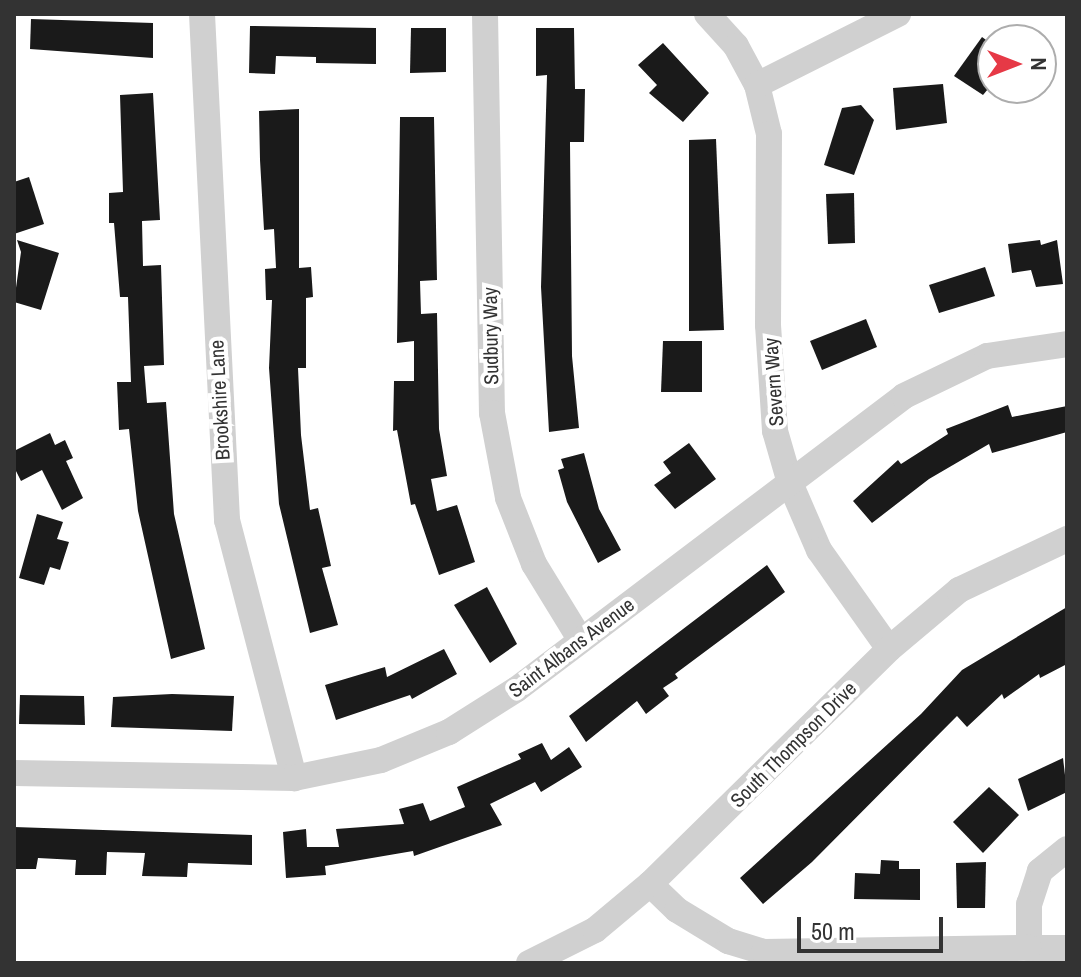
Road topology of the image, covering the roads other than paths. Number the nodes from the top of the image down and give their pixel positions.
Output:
1 (202, 14) edge
2 (485, 14) edge
3 (707, 14) edge
4 (898, 14) edge
5 (757, 85) junction
6 (1067, 344) edge
7 (790, 483) junction
8 (1067, 539) edge
9 (580, 639) junction
10 (889, 649) junction
11 (14, 773) edge
12 (294, 778) junction
13 (1067, 849) edge
14 (650, 884) junction
15 (1029, 948) junction
16 (1067, 948) edge
17 (529, 963) edge

1 - 12 street, Brookshire Lane
2 - 9 street, Sudbury Way
3 - 5 street, Severn Way
4 - 5 street
5 - 7 street, Severn Way
6 - 7 street, Saint Albans Avenue
7 - 9 street, Saint Albans Avenue
7 - 10 street, Severn Way
8 - 10 street, South Thompson Drive
9 - 12 street, Saint Albans Avenue
10 - 14 street, South Thompson Drive
11 - 12 street, Saint Albans Avenue
13 - 15 street
14 - 15 street
14 - 17 street, South Thompson Drive
15 - 16 street

